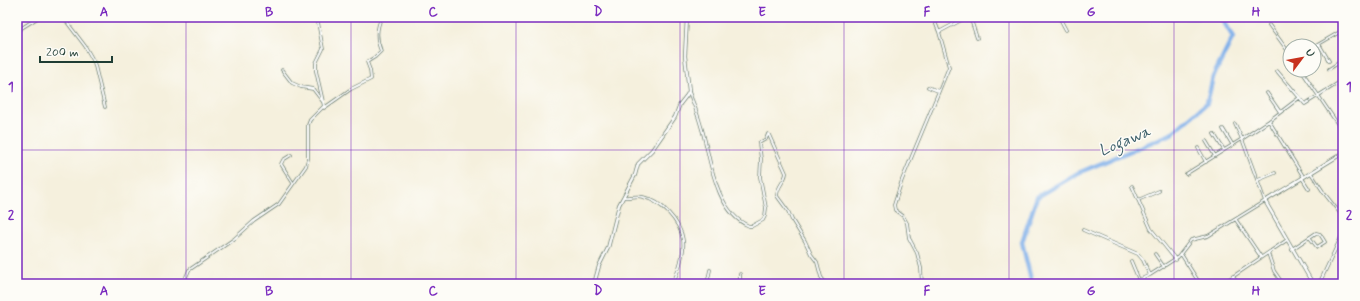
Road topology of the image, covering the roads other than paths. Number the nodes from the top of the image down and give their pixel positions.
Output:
1 (39, 17) edge
2 (63, 17) edge
3 (317, 17) edge
4 (382, 17) edge
5 (687, 17) edge
6 (933, 17) edge
7 (968, 17) edge
8 (1059, 17) edge
9 (1269, 25) dead end
10 (1066, 30) dead end
11 (17, 31) edge
12 (1342, 31) edge
13 (939, 32) junction
14 (977, 38) dead end
15 (1322, 42) edge
16 (1282, 43) edge
17 (1322, 49) edge
18 (1343, 60) edge
19 (1329, 61) dead end
20 (1329, 68) dead end
21 (282, 70) dead end
22 (1277, 71) dead end
23 (1306, 78) edge
24 (1343, 80) edge
25 (928, 87) dead end
26 (689, 91) junction
27 (939, 91) junction
28 (1268, 93) dead end
29 (1318, 96) junction
30 (1299, 98) junction
31 (324, 103) junction
32 (105, 107) dead end
33 (324, 108) junction
34 (1280, 112) junction
35 (1269, 121) junction
36 (1235, 124) dead end
37 (1223, 129) dead end
38 (1343, 132) edge
39 (1214, 134) dead end
40 (1242, 139) junction
41 (1206, 141) dead end
42 (1232, 144) junction
43 (1198, 148) dead end
44 (1224, 150) junction
45 (1343, 153) edge
46 (291, 155) dead end
47 (1215, 156) junction
48 (1206, 162) junction
49 (1311, 172) junction
50 (1275, 173) dead end
51 (1186, 174) dead end
52 (1303, 177) junction
53 (1258, 180) junction
54 (293, 183) junction
55 (1132, 186) dead end
56 (1309, 189) dead end
57 (1159, 191) dead end
58 (624, 197) junction
59 (1138, 200) junction
60 (1265, 201) junction
61 (1343, 217) edge
62 (1236, 220) junction
63 (1083, 230) dead end
64 (1343, 233) edge
65 (1310, 238) junction
66 (1342, 238) edge
67 (1287, 240) junction
68 (1292, 249) junction
69 (1268, 253) junction
70 (1155, 254) dead end
71 (1181, 254) junction
72 (1261, 257) junction
73 (1176, 260) junction
74 (1131, 261) dead end
75 (1164, 267) junction
76 (710, 270) dead end
77 (740, 274) dead end
78 (1150, 275) junction
79 (1233, 276) junction
80 (1139, 280) junction
81 (187, 284) edge
82 (594, 284) edge
83 (672, 284) edge
84 (707, 284) edge
85 (740, 284) edge
86 (826, 284) edge
87 (922, 284) edge
88 (1130, 284) edge
89 (1200, 284) edge
90 (1222, 284) edge
91 (1237, 284) edge
92 (1283, 284) edge
93 (1313, 284) edge
94 (1319, 284) edge

1 - 11 street
2 - 32 street
3 - 31 street
4 - 33 street
5 - 26 street
6 - 13 street
7 - 13 street
7 - 14 street
8 - 10 street
9 - 16 street
12 - 15 street
13 - 27 street
17 - 19 street
18 - 20 street
21 - 31 street
22 - 30 street
23 - 29 street
24 - 29 street
25 - 27 street
26 - 58 street
26 - 86 street
27 - 87 street
28 - 34 street
29 - 30 street
29 - 38 street
30 - 34 street
31 - 33 street
33 - 54 street
34 - 35 street
35 - 40 street
35 - 52 street
36 - 40 street
37 - 42 street
39 - 44 street
40 - 42 street
40 - 53 street
41 - 47 street
42 - 44 street
43 - 48 street
44 - 47 street
45 - 49 street
46 - 54 street
47 - 48 street
48 - 51 street
49 - 52 street
49 - 61 street
50 - 53 street
52 - 56 street
52 - 60 street
53 - 60 street
54 - 81 street
55 - 59 street
57 - 59 street
58 - 82 street
58 - 83 street
59 - 73 street
60 - 62 street
60 - 67 street
62 - 71 street
62 - 72 street
63 - 78 street
64 - 66 street
65 - 65 street
65 - 68 street
66 - 94 street
67 - 68 street
67 - 69 street
68 - 93 street
69 - 72 street
69 - 92 street
70 - 75 street
71 - 73 street
71 - 89 street
72 - 79 street
73 - 75 street
74 - 80 street
75 - 78 street
76 - 84 street
77 - 85 street
78 - 80 street
79 - 90 street
79 - 91 street
80 - 88 street

